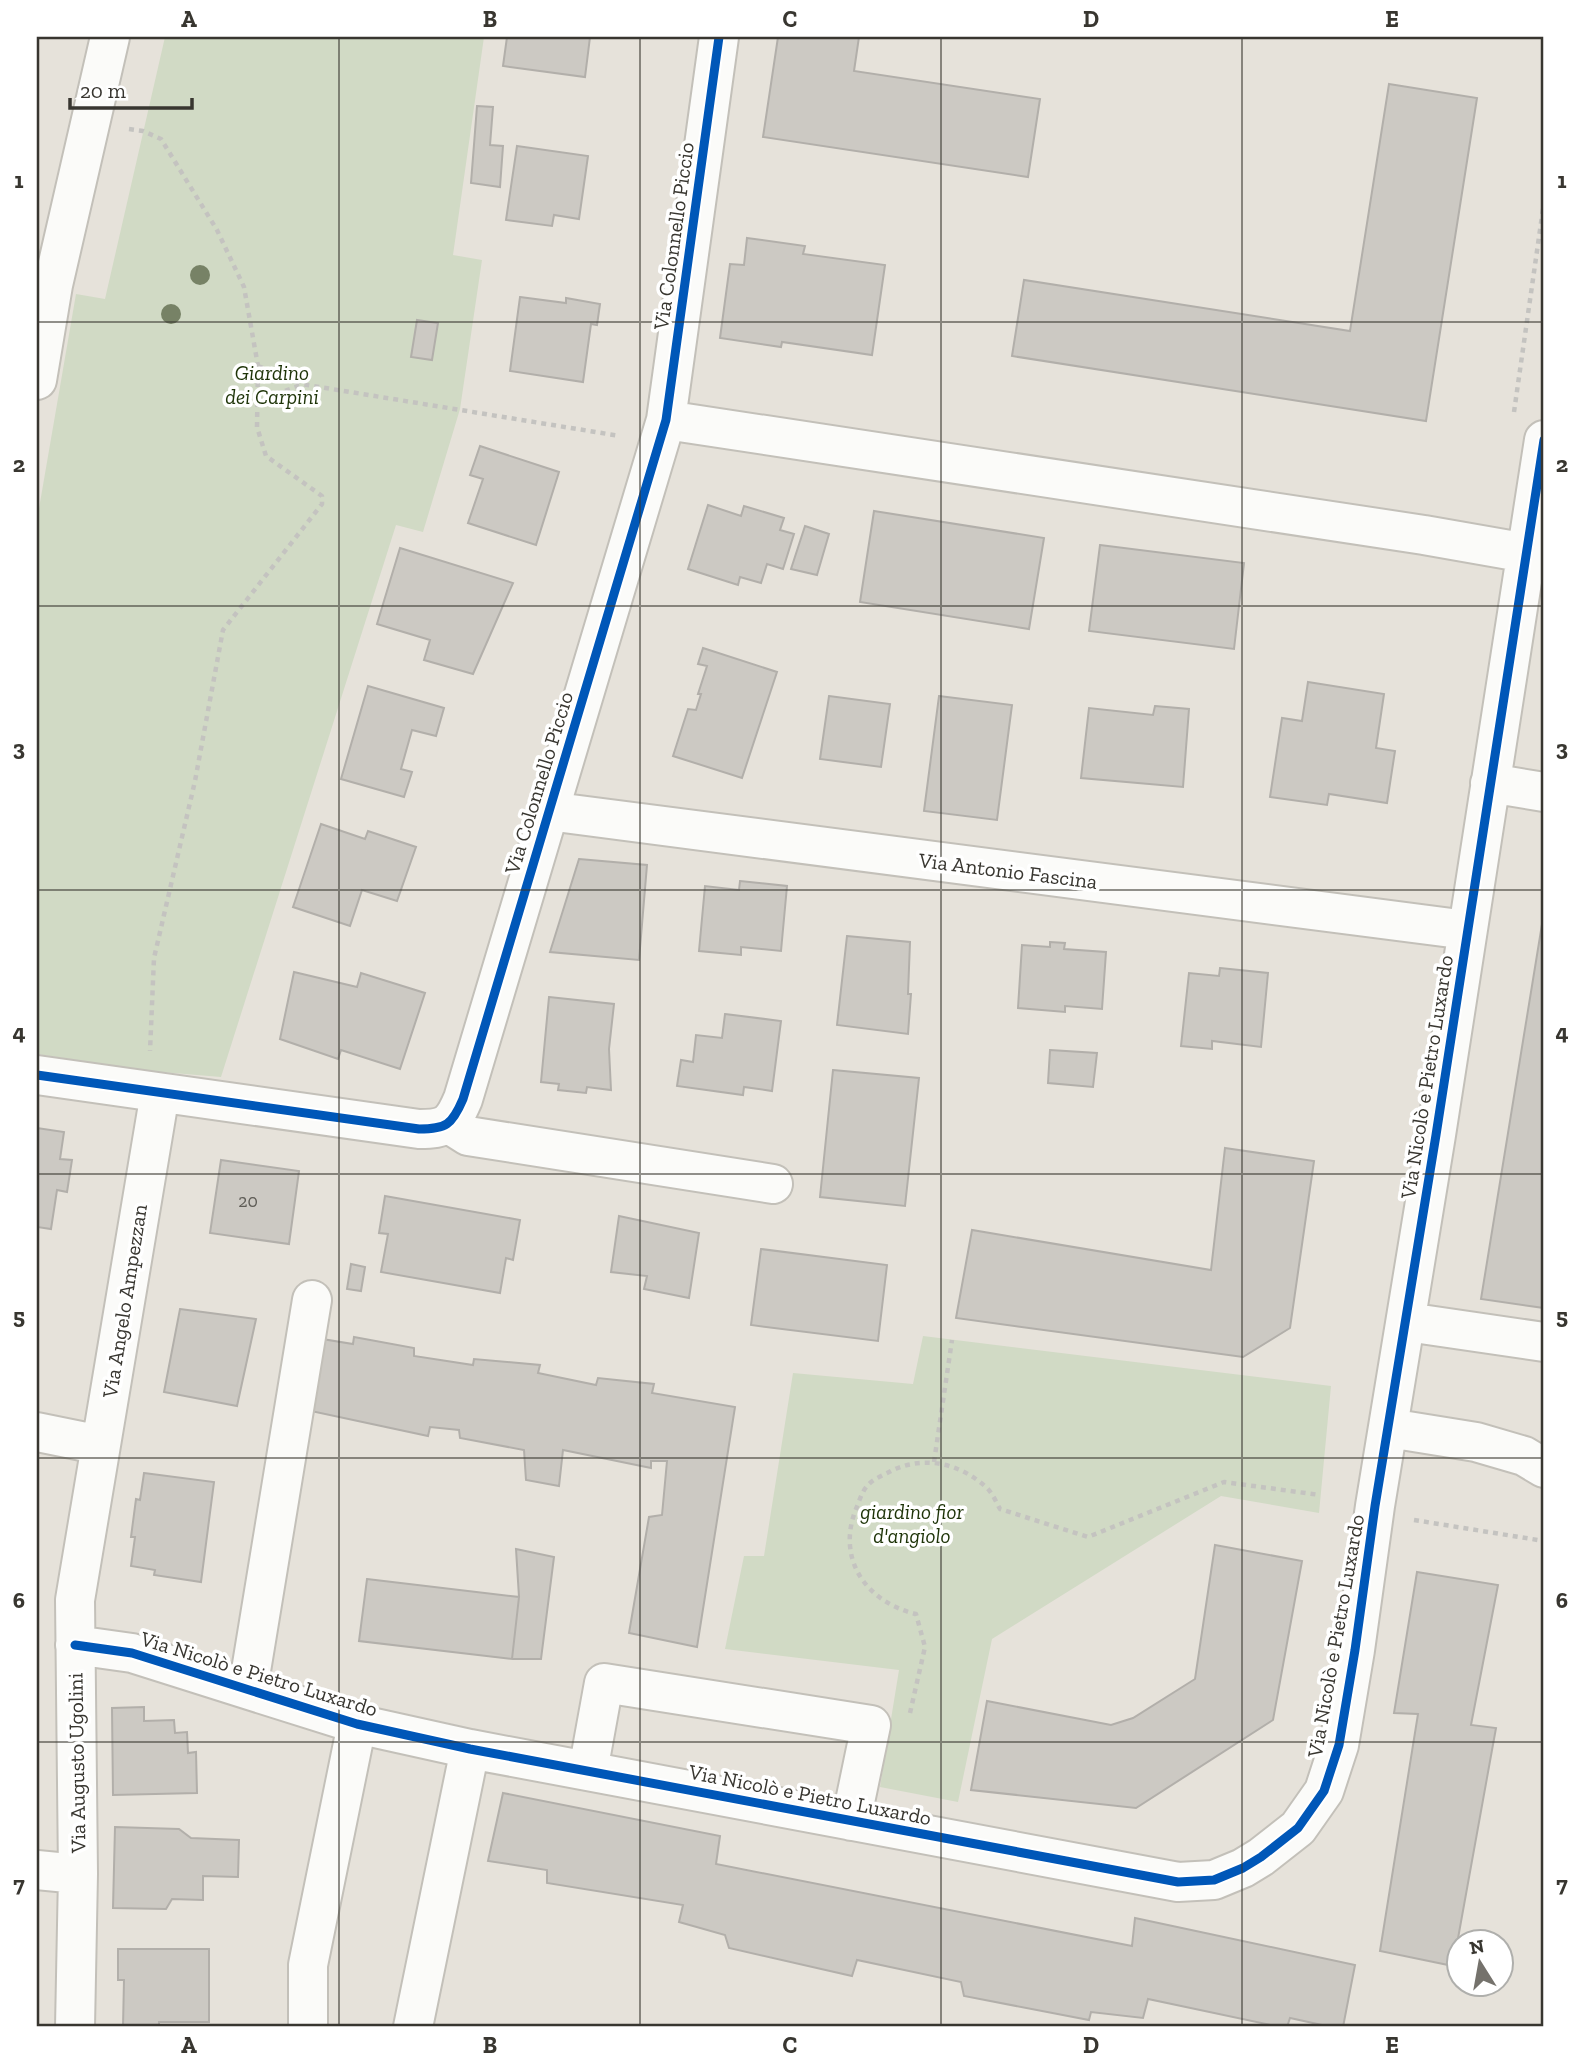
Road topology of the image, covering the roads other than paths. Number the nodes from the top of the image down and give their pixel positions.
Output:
1 (110, 37) edge
2 (719, 37) edge
3 (37, 380) edge
4 (662, 431) junction
5 (1544, 440) edge
6 (1535, 554) edge
7 (1490, 783) junction
8 (1544, 792) edge
9 (548, 811) junction
10 (1467, 930) junction
11 (37, 1075) edge
12 (154, 1092) junction
13 (449, 1124) junction
14 (774, 1184) dead end
15 (312, 1300) dead end
16 (1407, 1322) junction
17 (1544, 1342) edge
18 (1389, 1428) junction
19 (37, 1433) edge
20 (101, 1445) junction
21 (1544, 1468) edge
22 (75, 1644) junction
23 (248, 1689) junction
24 (357, 1724) junction
25 (470, 1749) junction
26 (588, 1771) junction
27 (851, 1821) junction
28 (37, 1870) edge
29 (78, 1874) junction
30 (75, 2027) edge
31 (308, 2027) edge
32 (413, 2027) edge

1 - 3 street
2 - 4 street, Via Colonnello Piccio
4 - 6 street
4 - 9 street, Via Colonnello Piccio
5 - 6 street, Via Nicolò e Pietro Luxardo
6 - 7 street, Via Nicolò e Pietro Luxardo
7 - 8 street
7 - 10 street, Via Nicolò e Pietro Luxardo
9 - 10 street, Via Antonio Fascina
9 - 13 street, Via Colonnello Piccio
10 - 16 street, Via Nicolò e Pietro Luxardo
11 - 12 street
12 - 13 street
12 - 20 street, Via Angelo Ampezzan
13 - 14 street
15 - 23 street
16 - 17 street
16 - 18 street, Via Nicolò e Pietro Luxardo
18 - 21 street
18 - 27 street, Via Nicolò e Pietro Luxardo
19 - 20 street
20 - 22 street, Via Augusto Ugolini
22 - 23 street, Via Nicolò e Pietro Luxardo
22 - 29 street, Via Augusto Ugolini
23 - 24 street, Via Nicolò e Pietro Luxardo
24 - 25 street, Via Nicolò e Pietro Luxardo
24 - 31 street
25 - 26 street, Via Nicolò e Pietro Luxardo
25 - 32 street
26 - 27 street, Via Nicolò e Pietro Luxardo
26 - 27 street
28 - 29 street, Via Augusto Ugolini
29 - 30 street, Via Augusto Ugolini

